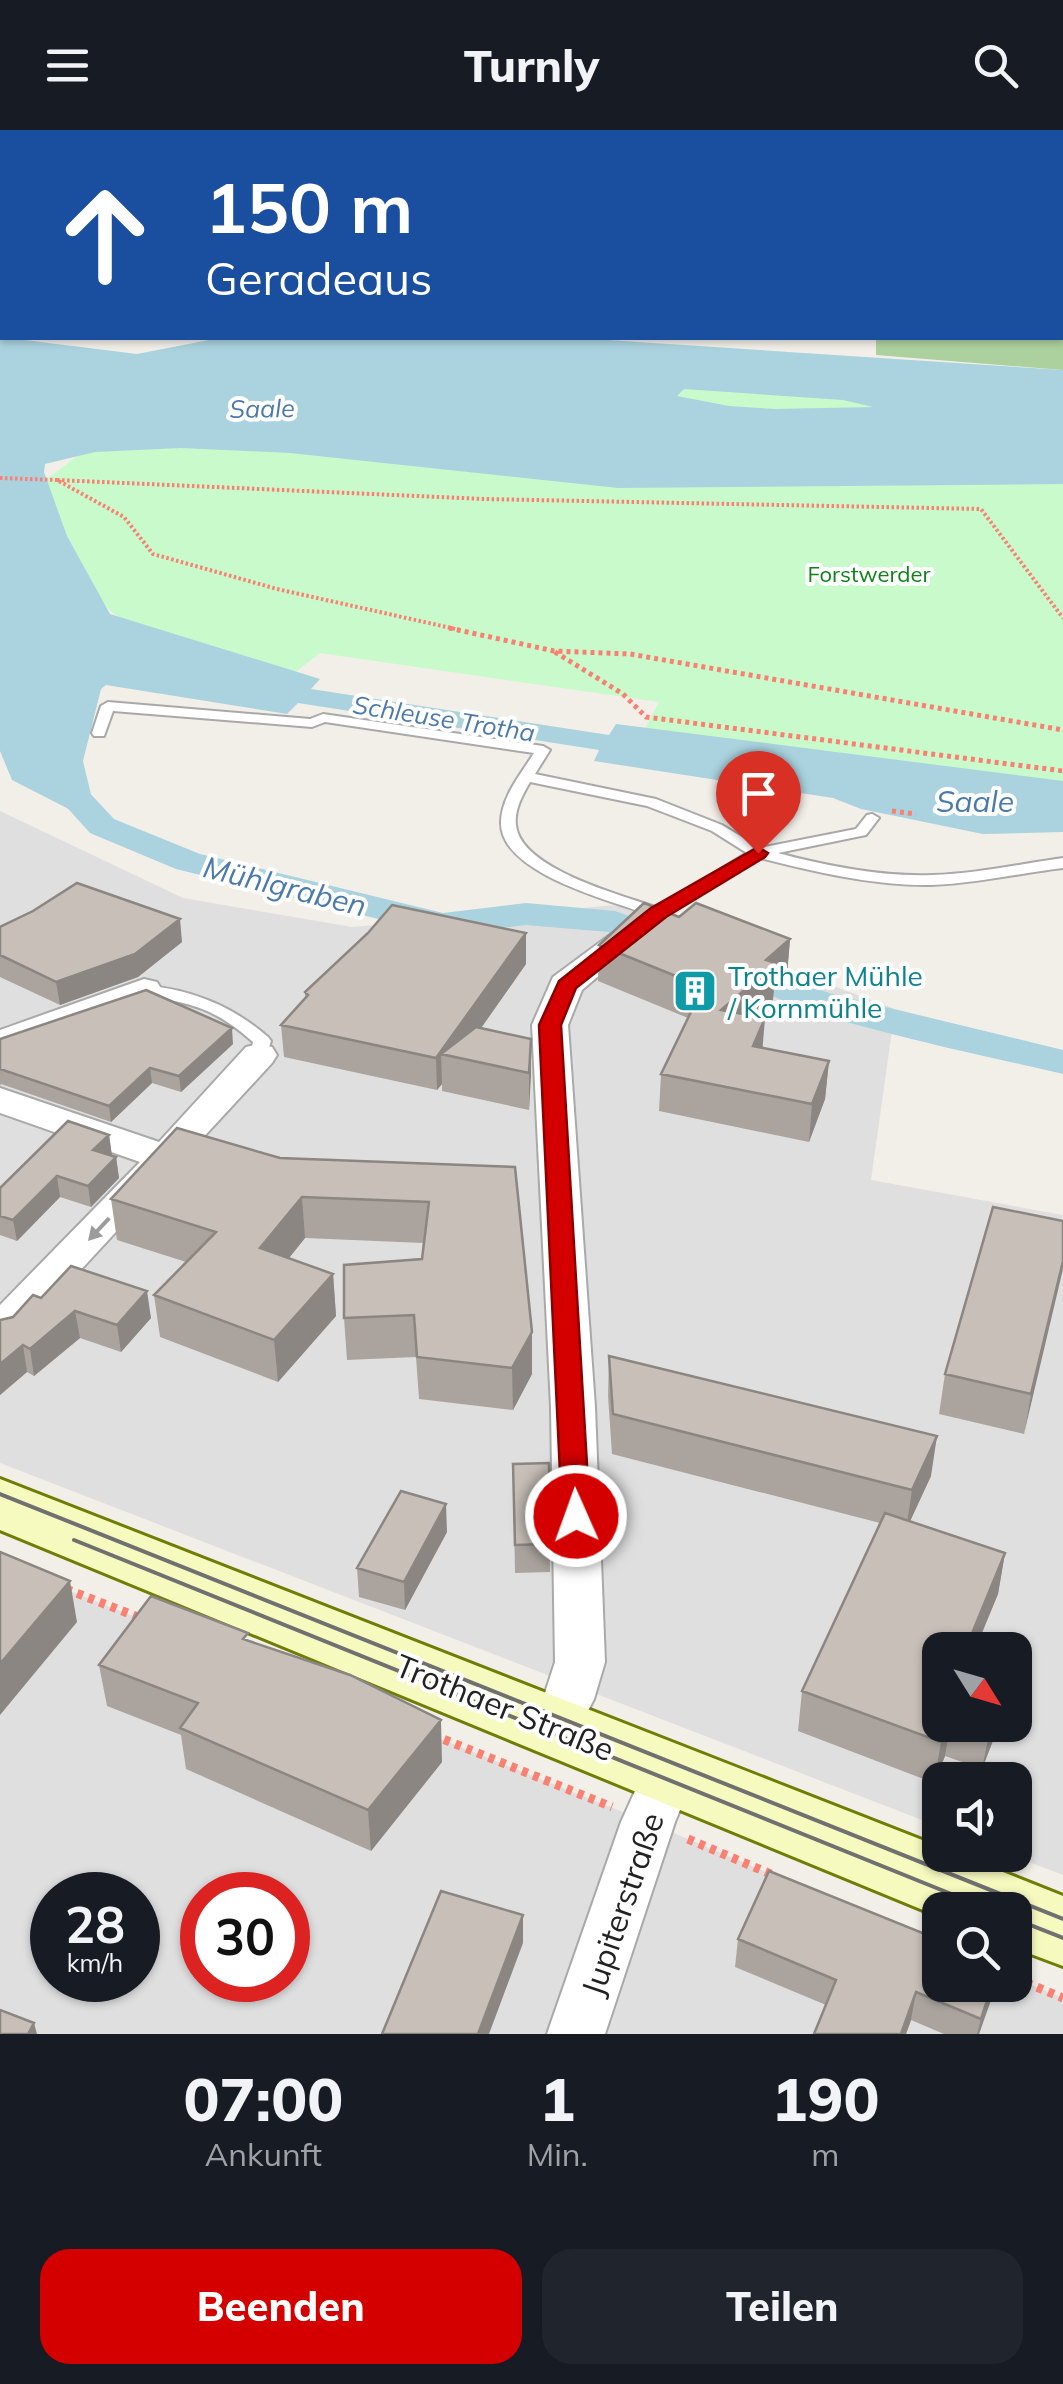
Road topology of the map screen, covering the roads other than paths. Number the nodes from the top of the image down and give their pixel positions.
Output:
1 (100, 733) dead end
2 (528, 776) junction
3 (872, 818) dead end
4 (758, 853) junction
5 (1063, 862) edge
6 (658, 912) junction
7 (624, 941) joint
8 (144, 990) joint
9 (0, 1042) edge
10 (259, 1055) joint
11 (0, 1100) edge
12 (166, 1158) junction
13 (0, 1331) edge
14 (0, 1504) edge
15 (554, 1727) junction
16 (659, 1798) junction
17 (953, 1892) edge
18 (1032, 1918) edge
19 (1063, 1930) edge
20 (576, 2034) edge

1 - 2 lane
2 - 4 lane
2 - 6 lane
3 - 4 lane
4 - 5 lane
4 - 6 lane
6 - 7 lane
7 - 15 street
8 - 9 street
8 - 10 lane
10 - 12 street
11 - 12 street
12 -> 13 street
14 - 15 main road, Trothaer Straße
15 - 16 main road, Trothaer Straße
16 - 17 main road, Trothaer Straße
16 - 20 street, Jupiterstraße
18 - 19 main road, Trothaer Straße

